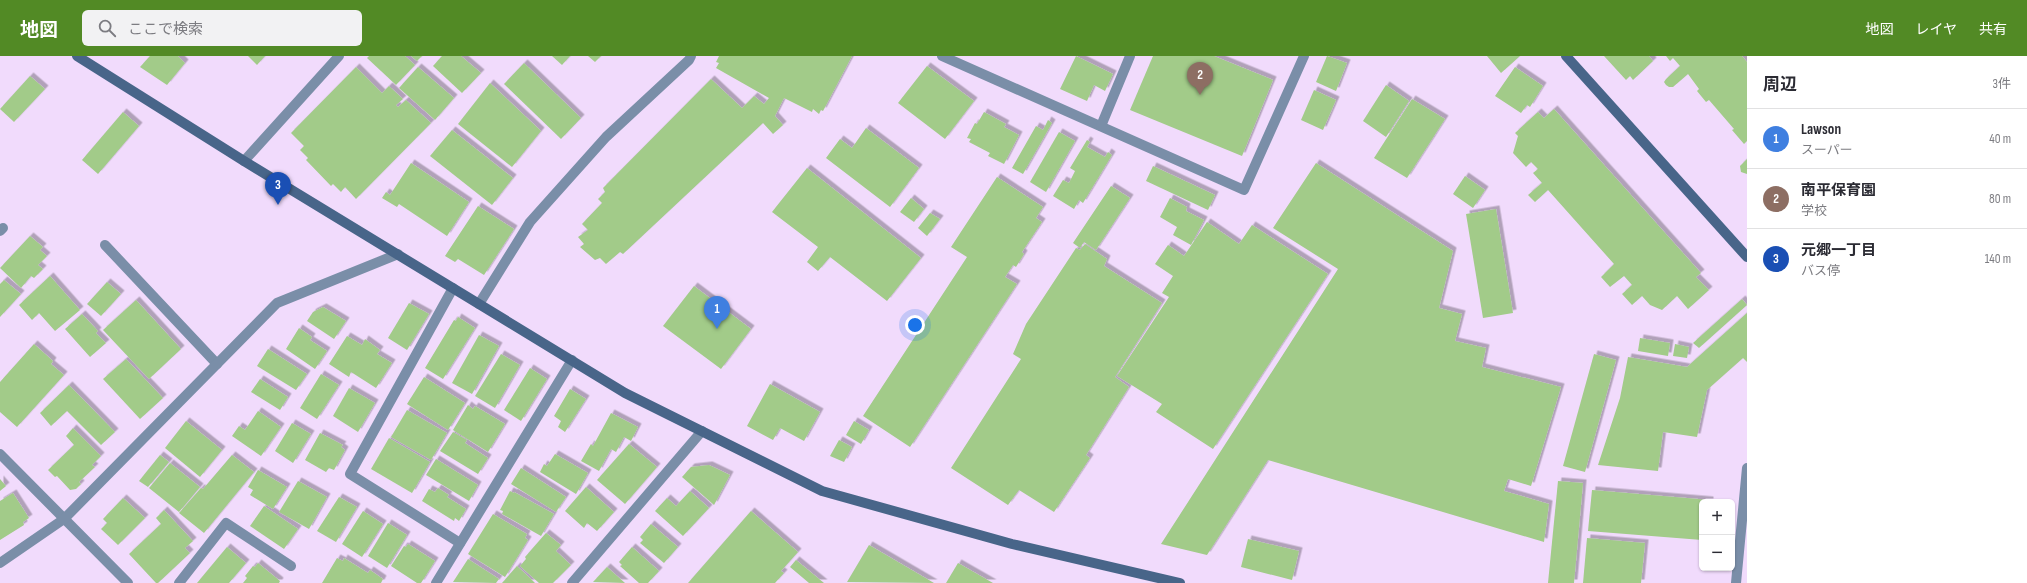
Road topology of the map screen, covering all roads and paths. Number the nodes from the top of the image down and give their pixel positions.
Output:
1 (77, 56) edge
2 (339, 56) edge
3 (691, 56) edge
4 (942, 56) edge
5 (1130, 56) edge
6 (1304, 56) edge
7 (1566, 56) edge
8 (1101, 126) junction
9 (244, 161) junction
10 (105, 245) dead end
11 (398, 254) junction
12 (1747, 257) edge
13 (453, 288) junction
14 (479, 304) junction
15 (572, 360) junction
16 (217, 364) junction
17 (702, 431) junction
18 (0, 454) edge
19 (1747, 468) edge
20 (64, 519) junction
21 (460, 543) junction
22 (0, 563) edge
23 (291, 566) dead end
24 (128, 583) edge
25 (179, 583) edge
26 (436, 583) edge
27 (572, 583) edge
28 (1180, 583) edge
29 (1736, 583) edge

1 - 9 street
2 - 9 street
3 - 14 street
4 - 8 street
5 - 8 street
6 - 8 street
7 - 12 street
9 - 11 street
10 - 16 street
11 - 13 street
11 - 16 street
13 - 14 street
13 - 21 street
14 - 15 street
15 - 17 street
15 - 21 street
16 - 20 street
17 - 27 street
17 - 28 street
18 - 20 street
19 - 29 street
20 - 22 street
20 - 24 street
21 - 26 street
23 - 25 street

